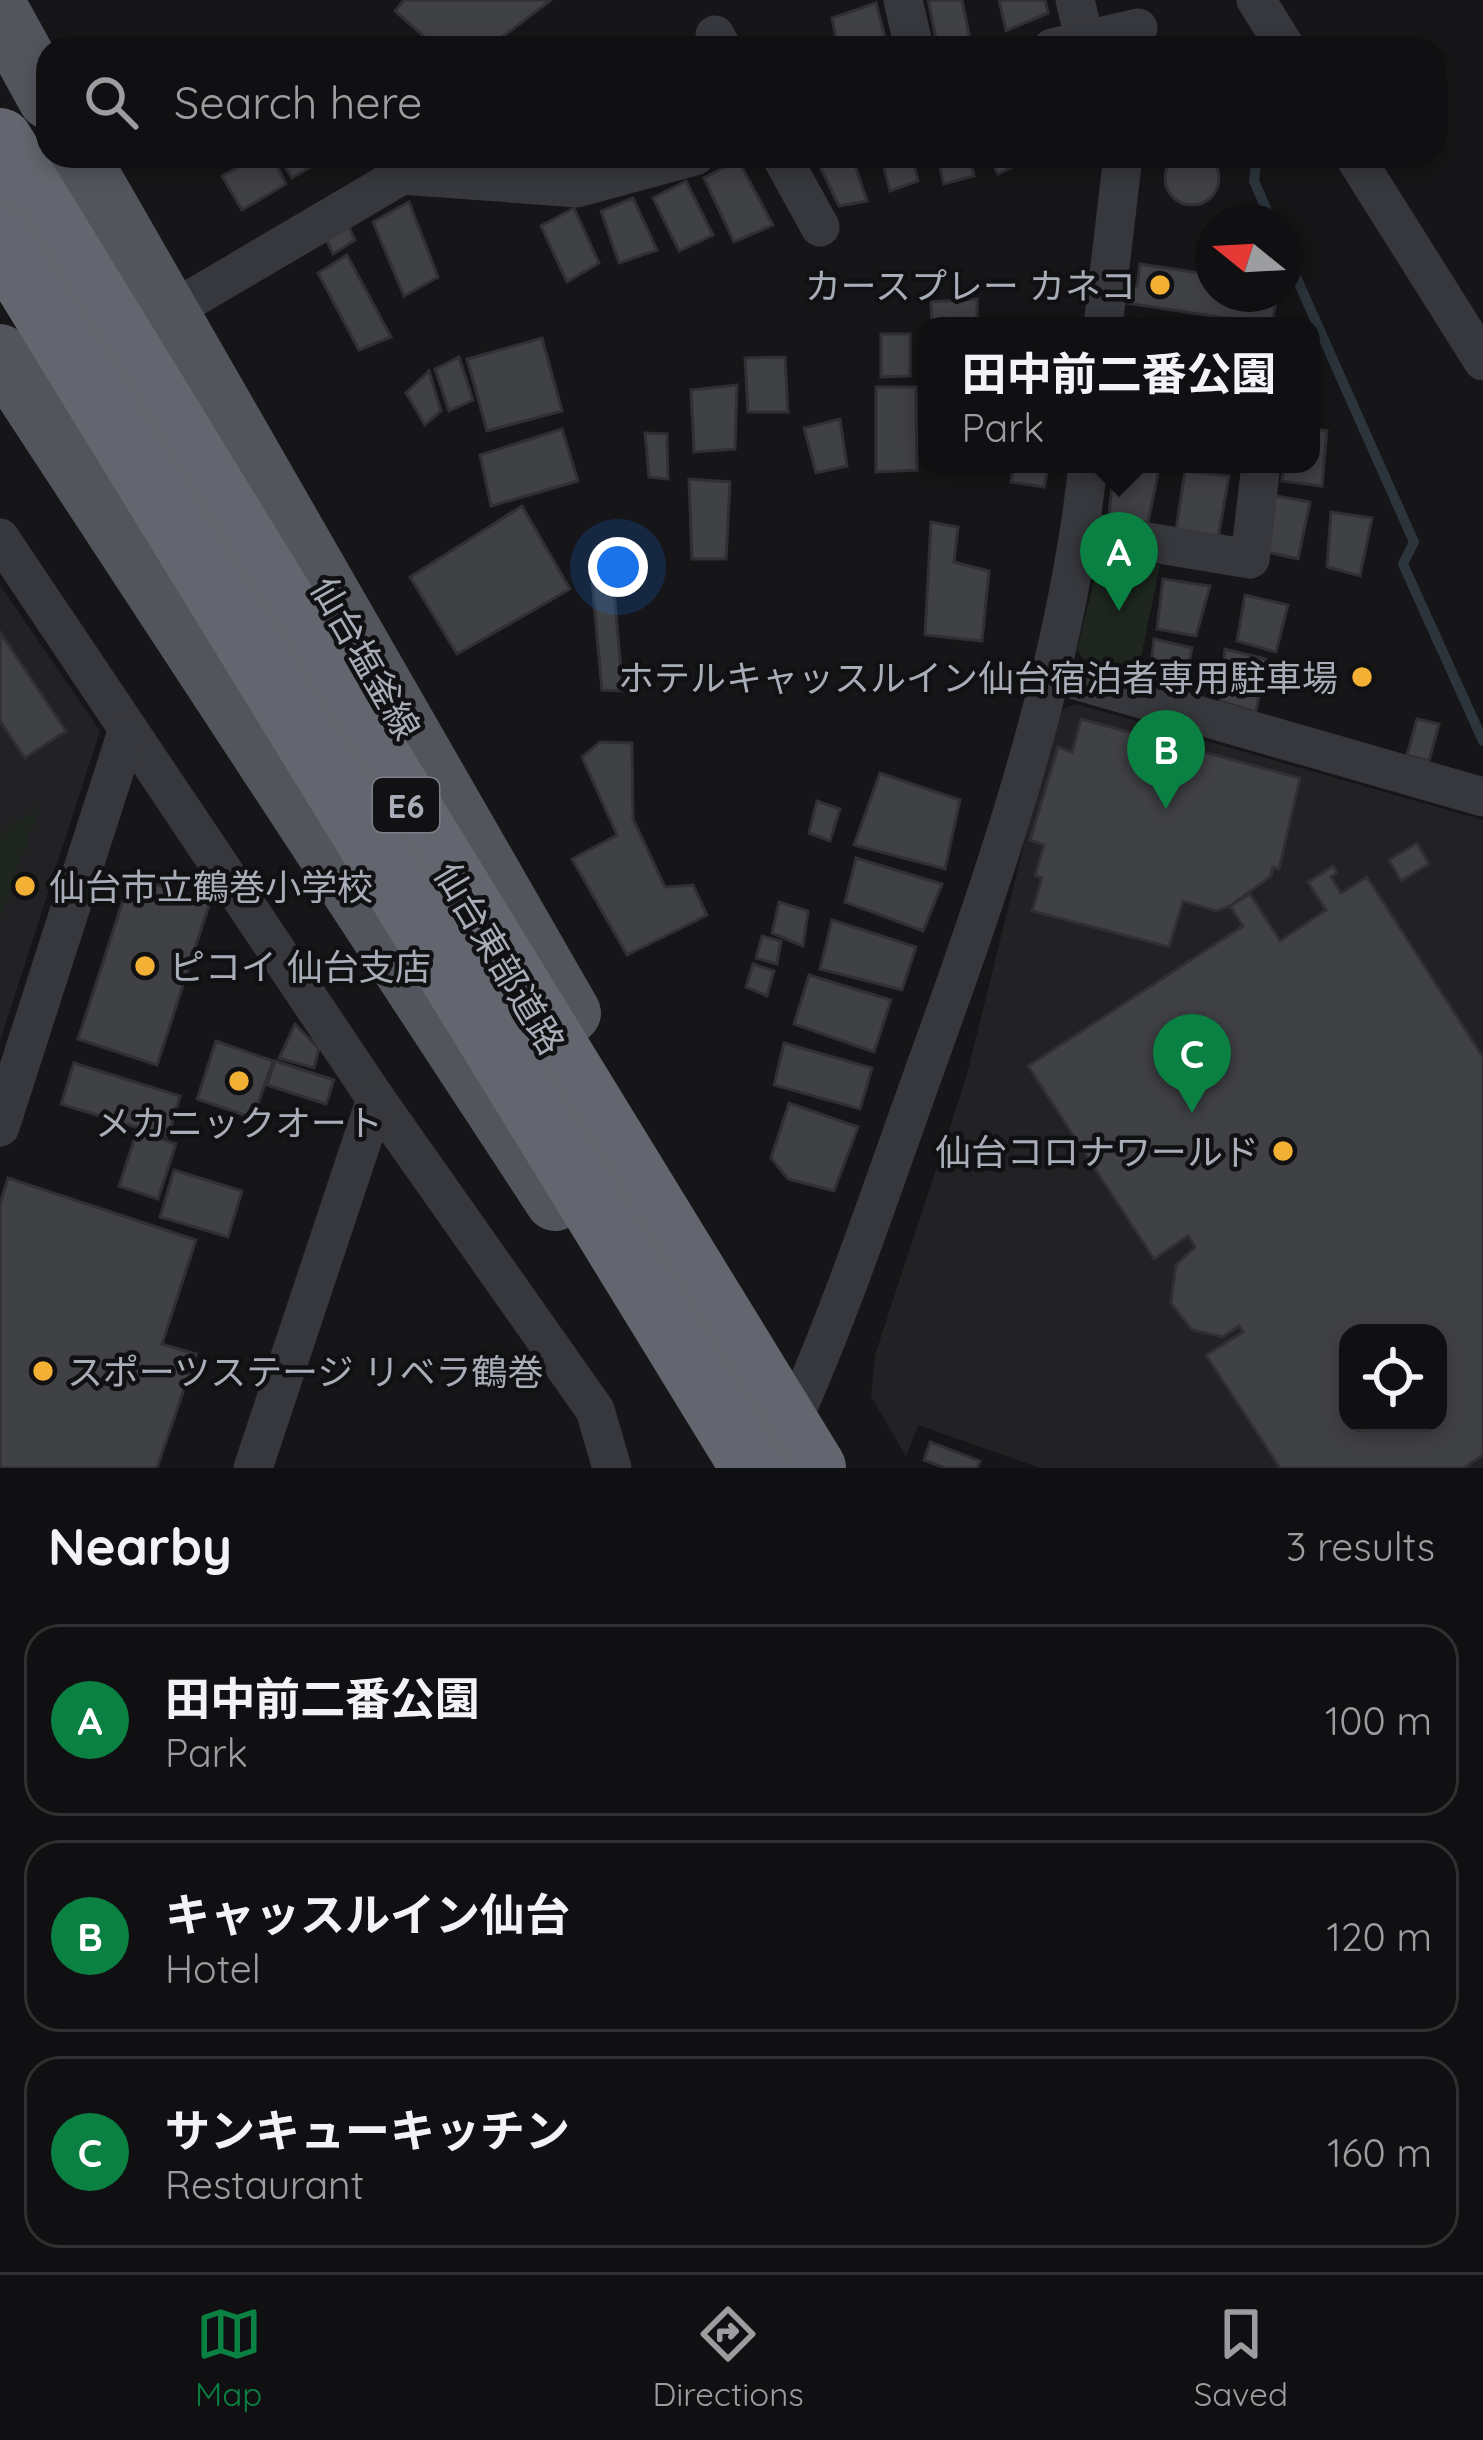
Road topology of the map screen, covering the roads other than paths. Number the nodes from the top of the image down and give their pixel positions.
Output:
1 (903, 0) edge
2 (1256, 0) edge
3 (0, 12) edge
4 (1138, 25) edge
5 (1070, 28) edge
6 (911, 36) edge
7 (1278, 36) edge
8 (36, 77) edge
9 (0, 142) edge
10 (86, 168) edge
11 (651, 168) edge
12 (788, 168) edge
13 (1122, 168) edge
14 (1362, 168) edge
15 (820, 227) dead end
16 (0, 238) edge
17 (166, 314) junction
18 (1104, 317) edge
19 (0, 354) edge
20 (1483, 361) edge
21 (1087, 473) edge
22 (1260, 473) edge
23 (1082, 531) junction
24 (0, 538) edge
25 (1051, 674) junction
26 (127, 732) junction
27 (1483, 796) edge
28 (376, 1099) junction
29 (0, 1127) edge
30 (799, 1405) junction
31 (253, 1468) edge
32 (612, 1468) edge
33 (727, 1468) edge
34 (754, 1468) edge
35 (813, 1468) edge
36 (839, 1468) edge

1 - 6 street
2 - 7 street
3 - 8 main road
4 - 5 street
9 - 35 highway, 仙台東部道路 / E6, bridge
10 - 17 main road, 仙台塩釜線
11 - 17 street
12 - 15 street
13 - 18 street
14 - 20 street
16 - 34 highway, 仙台東部道路 / E6, bridge
17 - 30 main road, 仙台塩釜線
19 - 33 main road
21 - 23 street
22 - 23 street
23 - 25 street
24 - 26 street
25 - 27 street
25 - 30 street
26 - 28 street
26 - 29 street
28 - 31 street
28 - 32 street
30 - 36 main road, 仙台塩釜線

